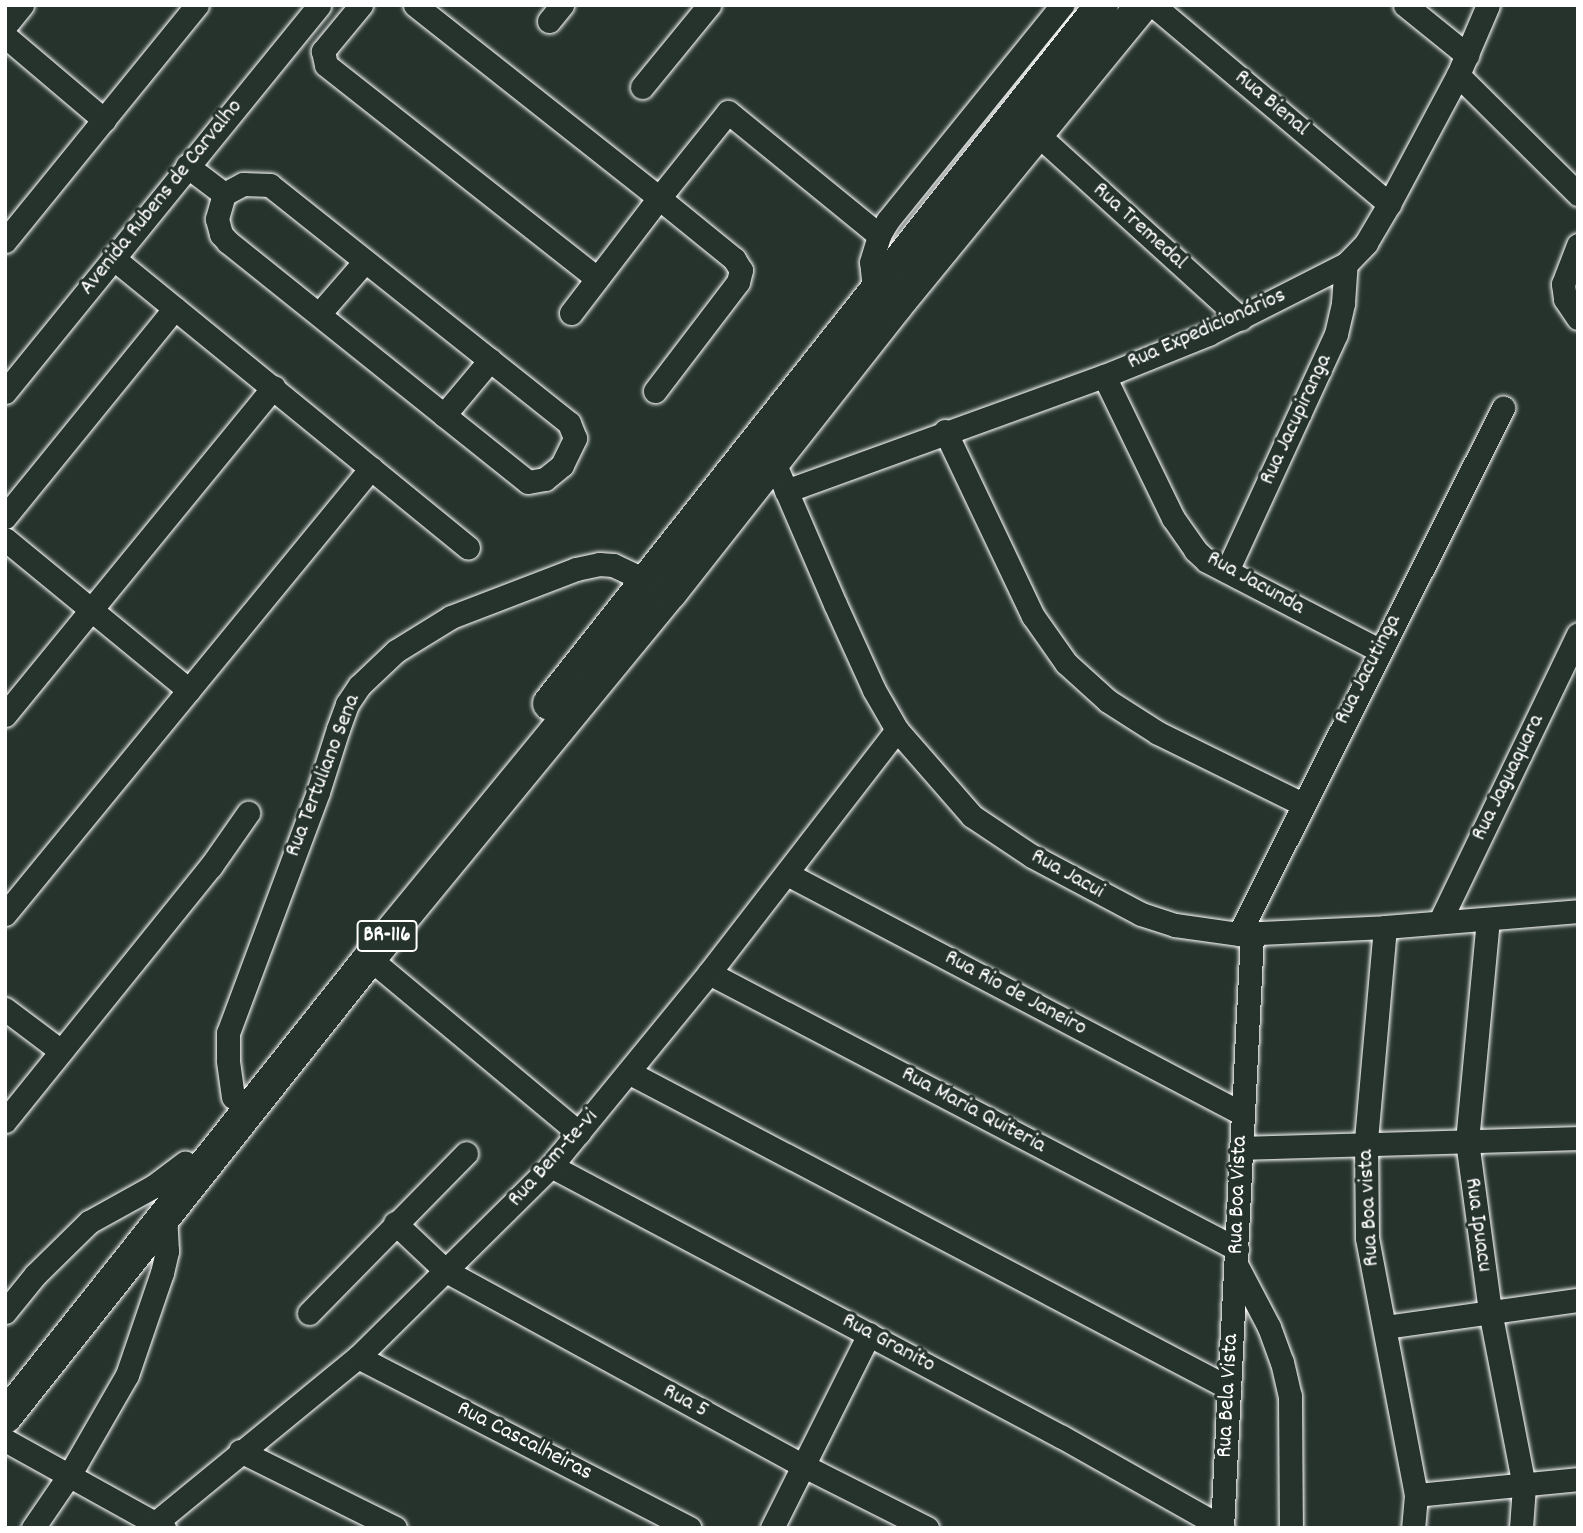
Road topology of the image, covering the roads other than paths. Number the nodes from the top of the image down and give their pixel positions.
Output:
1 (22, 5) edge
2 (197, 5) edge
3 (319, 5) edge
4 (361, 5) edge
5 (415, 5) edge
6 (1062, 5) edge
7 (1101, 5) edge
8 (1141, 5) edge
9 (1153, 5) edge
10 (1405, 5) edge
11 (1488, 5) edge
12 (701, 8) edge
13 (5, 26) edge
14 (5, 36) edge
15 (1463, 65) junction
16 (642, 87) dead end
17 (104, 120) junction
18 (1037, 134) junction
19 (187, 166) junction
20 (224, 194) junction
21 (1578, 194) edge
22 (659, 198) junction
23 (1389, 204) junction
24 (879, 235) junction
25 (5, 241) edge
26 (1578, 245) edge
27 (113, 258) junction
28 (365, 261) junction
29 (1346, 264) junction
30 (597, 278) junction
31 (884, 298) junction
32 (175, 308) junction
33 (571, 313) dead end
34 (319, 314) junction
35 (1578, 318) edge
36 (1241, 320) junction
37 (490, 360) junction
38 (1104, 376) junction
39 (273, 387) junction
40 (655, 391) dead end
41 (5, 392) edge
42 (1503, 408) dead end
43 (444, 415) junction
44 (945, 431) junction
45 (773, 460) junction
46 (372, 468) junction
47 (786, 491) junction
48 (5, 517) edge
49 (5, 539) edge
50 (468, 548) dead end
51 (1227, 571) junction
52 (648, 580) junction
53 (91, 609) junction
54 (1578, 634) edge
55 (1379, 650) junction
56 (189, 690) junction
57 (5, 715) edge
58 (897, 730) junction
59 (1302, 804) junction
60 (248, 813) dead end
61 (787, 874) junction
62 (1578, 911) edge
63 (5, 914) edge
64 (1488, 919) junction
65 (1440, 921) junction
66 (1385, 927) junction
67 (1245, 935) junction
68 (369, 958) junction
69 (709, 973) junction
70 (5, 1009) edge
71 (61, 1051) junction
72 (630, 1073) junction
73 (233, 1097) junction
74 (1243, 1114) junction
75 (5, 1121) edge
76 (579, 1133) junction
77 (1578, 1138) edge
78 (1467, 1141) junction
79 (1366, 1142) junction
80 (1241, 1148) junction
81 (466, 1153) dead end
82 (185, 1163) junction
83 (551, 1166) junction
84 (165, 1215) junction
85 (396, 1223) junction
86 (1236, 1257) junction
87 (446, 1271) junction
88 (1578, 1300) edge
89 (1490, 1311) junction
90 (5, 1312) edge
91 (309, 1313) dead end
92 (1385, 1327) junction
93 (869, 1334) junction
94 (358, 1357) junction
95 (5, 1378) edge
96 (1229, 1388) junction
97 (5, 1416) edge
98 (5, 1440) edge
99 (240, 1451) junction
100 (802, 1465) junction
101 (70, 1474) junction
102 (1578, 1479) edge
103 (1524, 1486) junction
104 (1416, 1495) junction
105 (156, 1526) edge
106 (1222, 1527) edge
107 (33, 1528) edge
108 (395, 1528) edge
109 (689, 1528) edge
110 (772, 1528) edge
111 (927, 1528) edge
112 (1291, 1528) edge
113 (1413, 1528) edge
114 (1521, 1528) edge

1 - 13 street
2 - 17 street
3 - 19 street, Avenida Rubens de Carvalho
4 - 30 street
5 - 22 street
6 - 24 street
7 - 31 highway
8 - 18 highway
9 - 23 street, Rua Bienal
10 - 15 street
11 - 15 street, Rua Expedicionários
12 - 16 street
14 - 17 street
15 - 21 street
15 - 23 street, Rua Expedicionários
17 - 25 street
18 - 31 highway
18 - 36 street, Rua Tremedal
19 - 20 street
19 - 27 street, Avenida Rubens de Carvalho
20 - 28 street
20 - 34 street
22 - 24 street
22 - 30 street
22 - 40 street
23 - 29 street, Rua Expedicionários
24 - 31 street
26 - 35 street
27 - 32 street
27 - 41 street, Avenida Rubens de Carvalho
28 - 34 street
28 - 37 street
29 - 36 street, Rua Expedicionários
29 - 51 street, Rua Jacupiranga
30 - 33 street
31 - 45 highway
31 - 52 highway
32 - 39 street
32 - 48 street
34 - 43 street
36 - 38 street, Rua Expedicionários
37 - 43 street
37 - 43 street
38 - 44 street, Rua Expedicionários
38 - 51 street, Rua Jacunda
39 - 46 street
39 - 53 street
42 - 55 street, Rua Jacutinga
44 - 47 street, Rua Expedicionários
44 - 59 street
45 - 47 street, Rua Jacui
45 - 68 highway, BR-116
46 - 50 street
46 - 56 street
47 - 58 street, Rua Jacui
49 - 53 street
51 - 55 street, Rua Jacunda
52 - 73 highway
52 - 73 street, Rua Tertuliano Sena
53 - 56 street
53 - 57 street
54 - 65 street, Rua Jaguaquara
55 - 59 street, Rua Jacutinga
56 - 63 street
58 - 61 street, Rua Bem-te-vi
58 - 67 street, Rua Jacui
59 - 67 street, Rua Jacutinga
60 - 71 street
61 - 69 street, Rua Bem-te-vi
61 - 74 street, Rua Rio de Janeiro
62 - 64 street, Rua Jacui
64 - 65 street, Rua Jacui
64 - 78 street, Rua Ipuacu
65 - 66 street, Rua Jacui
66 - 67 street, Rua Jacui
66 - 79 street, Rua Boa vista
67 - 74 street, Rua Boa Vista
68 - 76 street
68 - 84 highway, BR-116
69 - 72 street, Rua Bem-te-vi
69 - 86 street, Rua Maria Quiteria
70 - 71 street
71 - 75 street
72 - 76 street, Rua Bem-te-vi
72 - 96 street
73 - 82 highway
74 - 80 street, Rua Boa Vista
76 - 83 street, Rua Bem-te-vi
77 - 78 street
78 - 79 street
78 - 89 street, Rua Ipuacu
79 - 80 street
79 - 92 street, Rua Boa vista
80 - 86 street, Rua Boa Vista
81 - 85 street
82 - 90 street
82 - 95 highway
83 - 87 street, Rua Bem-te-vi
83 - 93 street, Rua Granito
84 - 97 highway, BR-116
84 - 101 street
85 - 87 street, Rua 5
85 - 91 street
86 - 96 street, Rua Bela Vista
86 - 112 street, Rua Boa Vista
87 - 94 street, Rua Bem-te-vi
87 - 100 street, Rua 5
88 - 89 street
89 - 92 street
89 - 103 street, Rua Ipuacu
92 - 104 street, Rua Boa vista
93 - 100 street
93 - 106 street, Rua Granito
94 - 99 street, Rua Bem-te-vi
94 - 109 street, Rua Cascalheiras
96 - 106 street, Rua Bela Vista
98 - 101 street
99 - 105 street, Rua Bem-te-vi
99 - 108 street
100 - 110 street
100 - 111 street, Rua 5
101 - 105 street
101 - 107 street
102 - 103 street
103 - 104 street
103 - 114 street, Rua Ipuacu
104 - 113 street, Rua Boa vista

